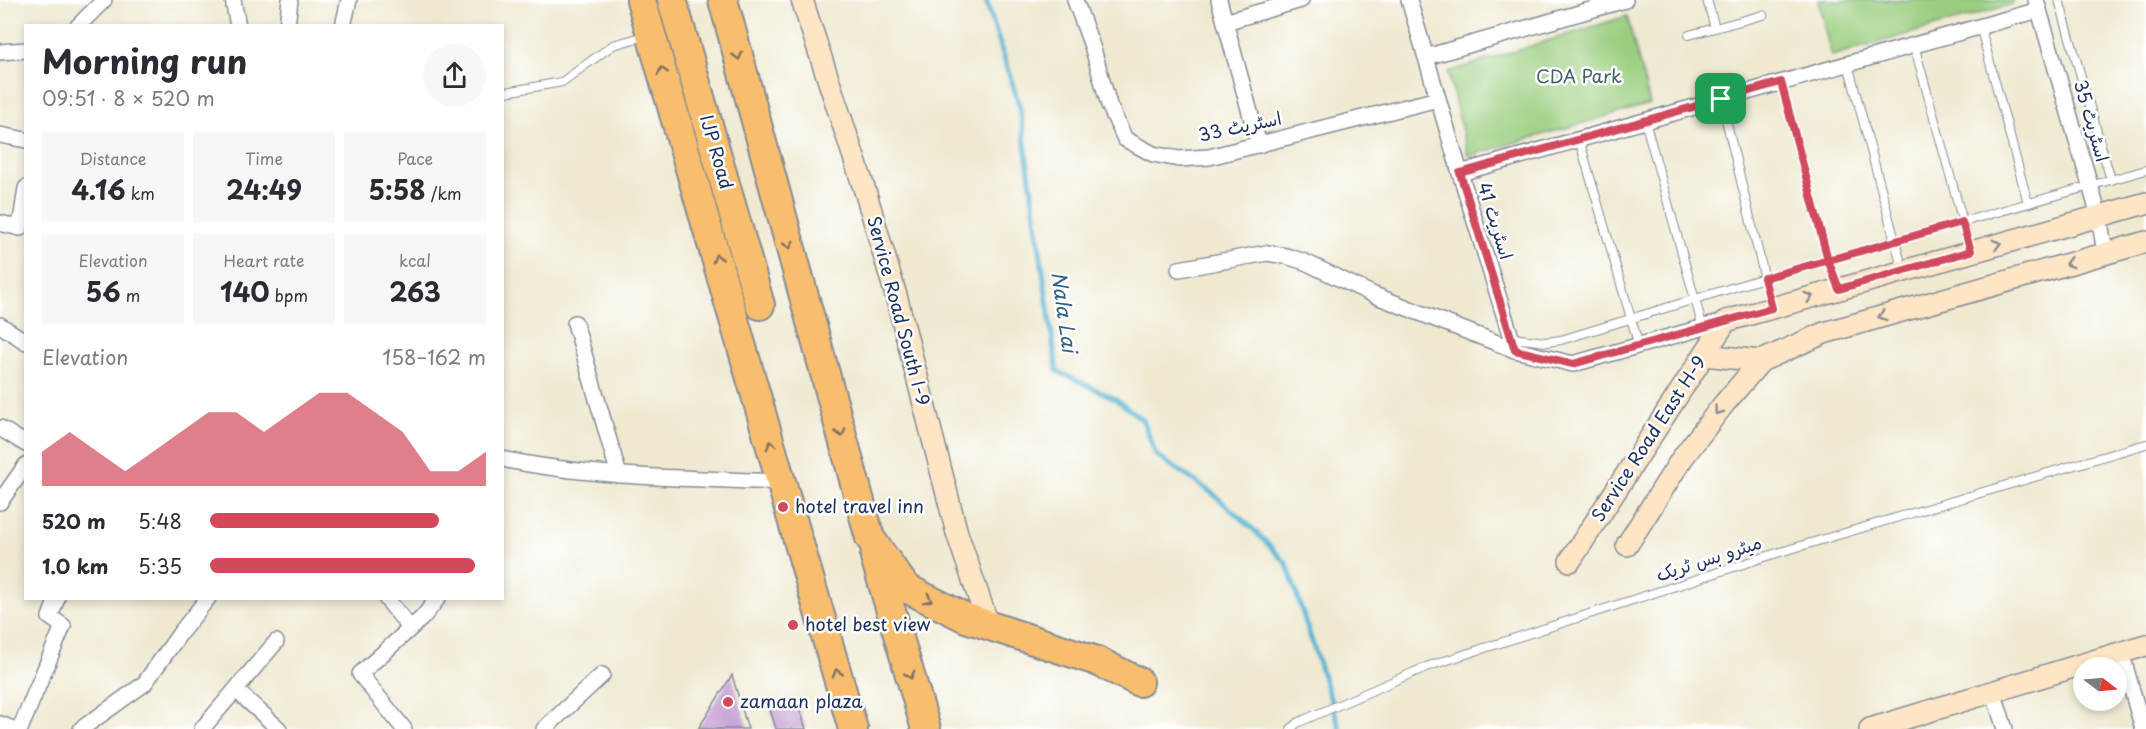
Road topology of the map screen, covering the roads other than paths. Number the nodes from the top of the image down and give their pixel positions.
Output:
1 (104, 0) edge
2 (233, 0) edge
3 (290, 0) edge
4 (349, 0) edge
5 (641, 0) edge
6 (672, 0) edge
7 (702, 0) edge
8 (723, 0) edge
9 (802, 0) edge
10 (1075, 0) edge
11 (1219, 0) edge
12 (1301, 0) edge
13 (1409, 0) edge
14 (1625, 0) edge
15 (1707, 0) edge
16 (2059, 0) edge
17 (2040, 3) edge
18 (1763, 15) dead end
19 (1225, 22) junction
20 (80, 24) edge
21 (238, 24) edge
22 (287, 24) edge
23 (343, 24) edge
24 (1980, 26) junction
25 (1715, 28) junction
26 (652, 34) junction
27 (1689, 35) dead end
28 (1914, 45) junction
29 (24, 50) edge
30 (0, 52) edge
31 (1426, 57) junction
32 (1848, 64) junction
33 (1781, 82) junction
34 (504, 90) edge
35 (1438, 99) junction
36 (1721, 99) junction
37 (1645, 121) junction
38 (0, 135) edge
39 (1580, 139) junction
40 (24, 140) edge
41 (1259, 145) junction
42 (2146, 170) edge
43 (1460, 173) junction
44 (2111, 180) junction
45 (2090, 186) junction
46 (24, 201) edge
47 (2028, 203) junction
48 (2146, 203) edge
49 (2099, 216) junction
50 (1962, 222) junction
51 (0, 223) edge
52 (1895, 241) junction
53 (2146, 242) edge
54 (1971, 251) junction
55 (2105, 253) junction
56 (1828, 260) junction
57 (1179, 269) dead end
58 (1903, 271) junction
59 (1764, 278) junction
60 (1839, 289) junction
61 (1695, 299) junction
62 (1772, 308) junction
63 (1630, 319) junction
64 (1726, 321) junction
65 (575, 322) dead end
66 (0, 325) edge
67 (1703, 328) junction
68 (24, 341) edge
69 (1514, 344) junction
70 (1639, 346) junction
71 (1704, 355) junction
72 (1761, 361) junction
73 (0, 429) edge
74 (24, 443) edge
75 (2146, 444) edge
76 (504, 459) edge
77 (24, 468) edge
78 (619, 475) junction
79 (782, 482) junction
80 (0, 502) edge
81 (870, 538) junction
82 (1627, 544) dead end
83 (1570, 561) dead end
84 (56, 600) edge
85 (206, 600) edge
86 (388, 600) edge
87 (436, 600) edge
88 (988, 624) junction
89 (410, 628) junction
90 (276, 642) dead end
91 (2146, 645) edge
92 (2121, 652) junction
93 (602, 675) dead end
94 (1139, 682) dead end
95 (236, 690) junction
96 (1994, 691) junction
97 (1910, 723) edge
98 (20, 729) edge
99 (81, 729) edge
100 (202, 729) edge
101 (279, 729) edge
102 (404, 729) edge
103 (544, 729) edge
104 (854, 729) edge
105 (926, 729) edge
106 (1291, 729) edge
107 (1870, 729) edge
108 (2005, 729) edge
109 (2143, 729) edge

1 - 20 street
2 - 21 street
3 - 22 street
4 - 23 street
5 - 26 highway
6 - 7 highway, IJP Road
8 -> 81 highway
9 - 88 main road, Service Road South I-9
10 - 41 street, اسٹریٹ 33
11 - 19 street
12 - 19 street
13 - 31 street, اسٹریٹ 41
14 - 31 street
15 - 25 lane
16 - 44 lane
17 - 24 street
17 - 45 street, اسٹریٹ 35
18 - 25 lane
19 - 41 street
24 - 28 street
24 - 47 lane
25 - 27 lane
26 - 34 lane
79 -> 26 highway
28 - 32 street
28 - 50 lane
29 - 30 street
31 - 35 street, اسٹریٹ 41
32 - 33 street
32 - 52 lane
33 - 36 street
33 - 56 lane
35 - 41 street, اسٹریٹ 33
35 - 43 street, اسٹریٹ 41
36 - 37 street
36 - 59 lane
37 - 39 street
37 - 61 lane
38 - 40 street
39 - 43 street
39 - 63 lane
42 - 44 lane
43 - 69 street, اسٹریٹ 41
44 - 45 lane
45 - 47 lane
45 - 49 street, اسٹریٹ 35
46 - 51 street
47 - 50 lane
48 - 49 main road
54 -> 49 main road
49 - 55 street, اسٹریٹ 35
50 - 52 lane
50 - 54 lane
52 - 56 lane
52 - 58 lane
53 - 55 main road
54 - 58 main road
55 -> 72 main road
56 - 59 lane
56 - 60 lane
57 - 69 street
58 - 60 main road
59 - 61 lane
59 - 62 lane
62 -> 60 main road
61 - 63 lane
61 - 67 lane
62 - 64 main road
63 - 69 lane
63 - 70 lane
64 - 67 street
64 - 71 main road, Service Road East H-9
65 - 78 street
66 - 68 street
67 - 70 street
69 - 70 street
71 - 72 main road
71 - 83 main road, Service Road East H-9
72 -> 82 main road
73 - 74 street
75 - 106 lane, میٹرو بس ٹریک
76 - 78 street
77 - 80 street
78 - 79 street
104 -> 79 highway
81 -> 88 highway
81 -> 105 highway
84 - 98 street
85 - 99 street
86 - 89 street
87 - 89 street
88 - 94 highway
89 - 102 street
90 - 95 street
91 - 92 main road
92 - 96 main road
92 - 109 street
93 - 103 street
95 - 100 street
95 - 101 street
96 - 97 main road
96 - 108 street
97 - 107 main road

